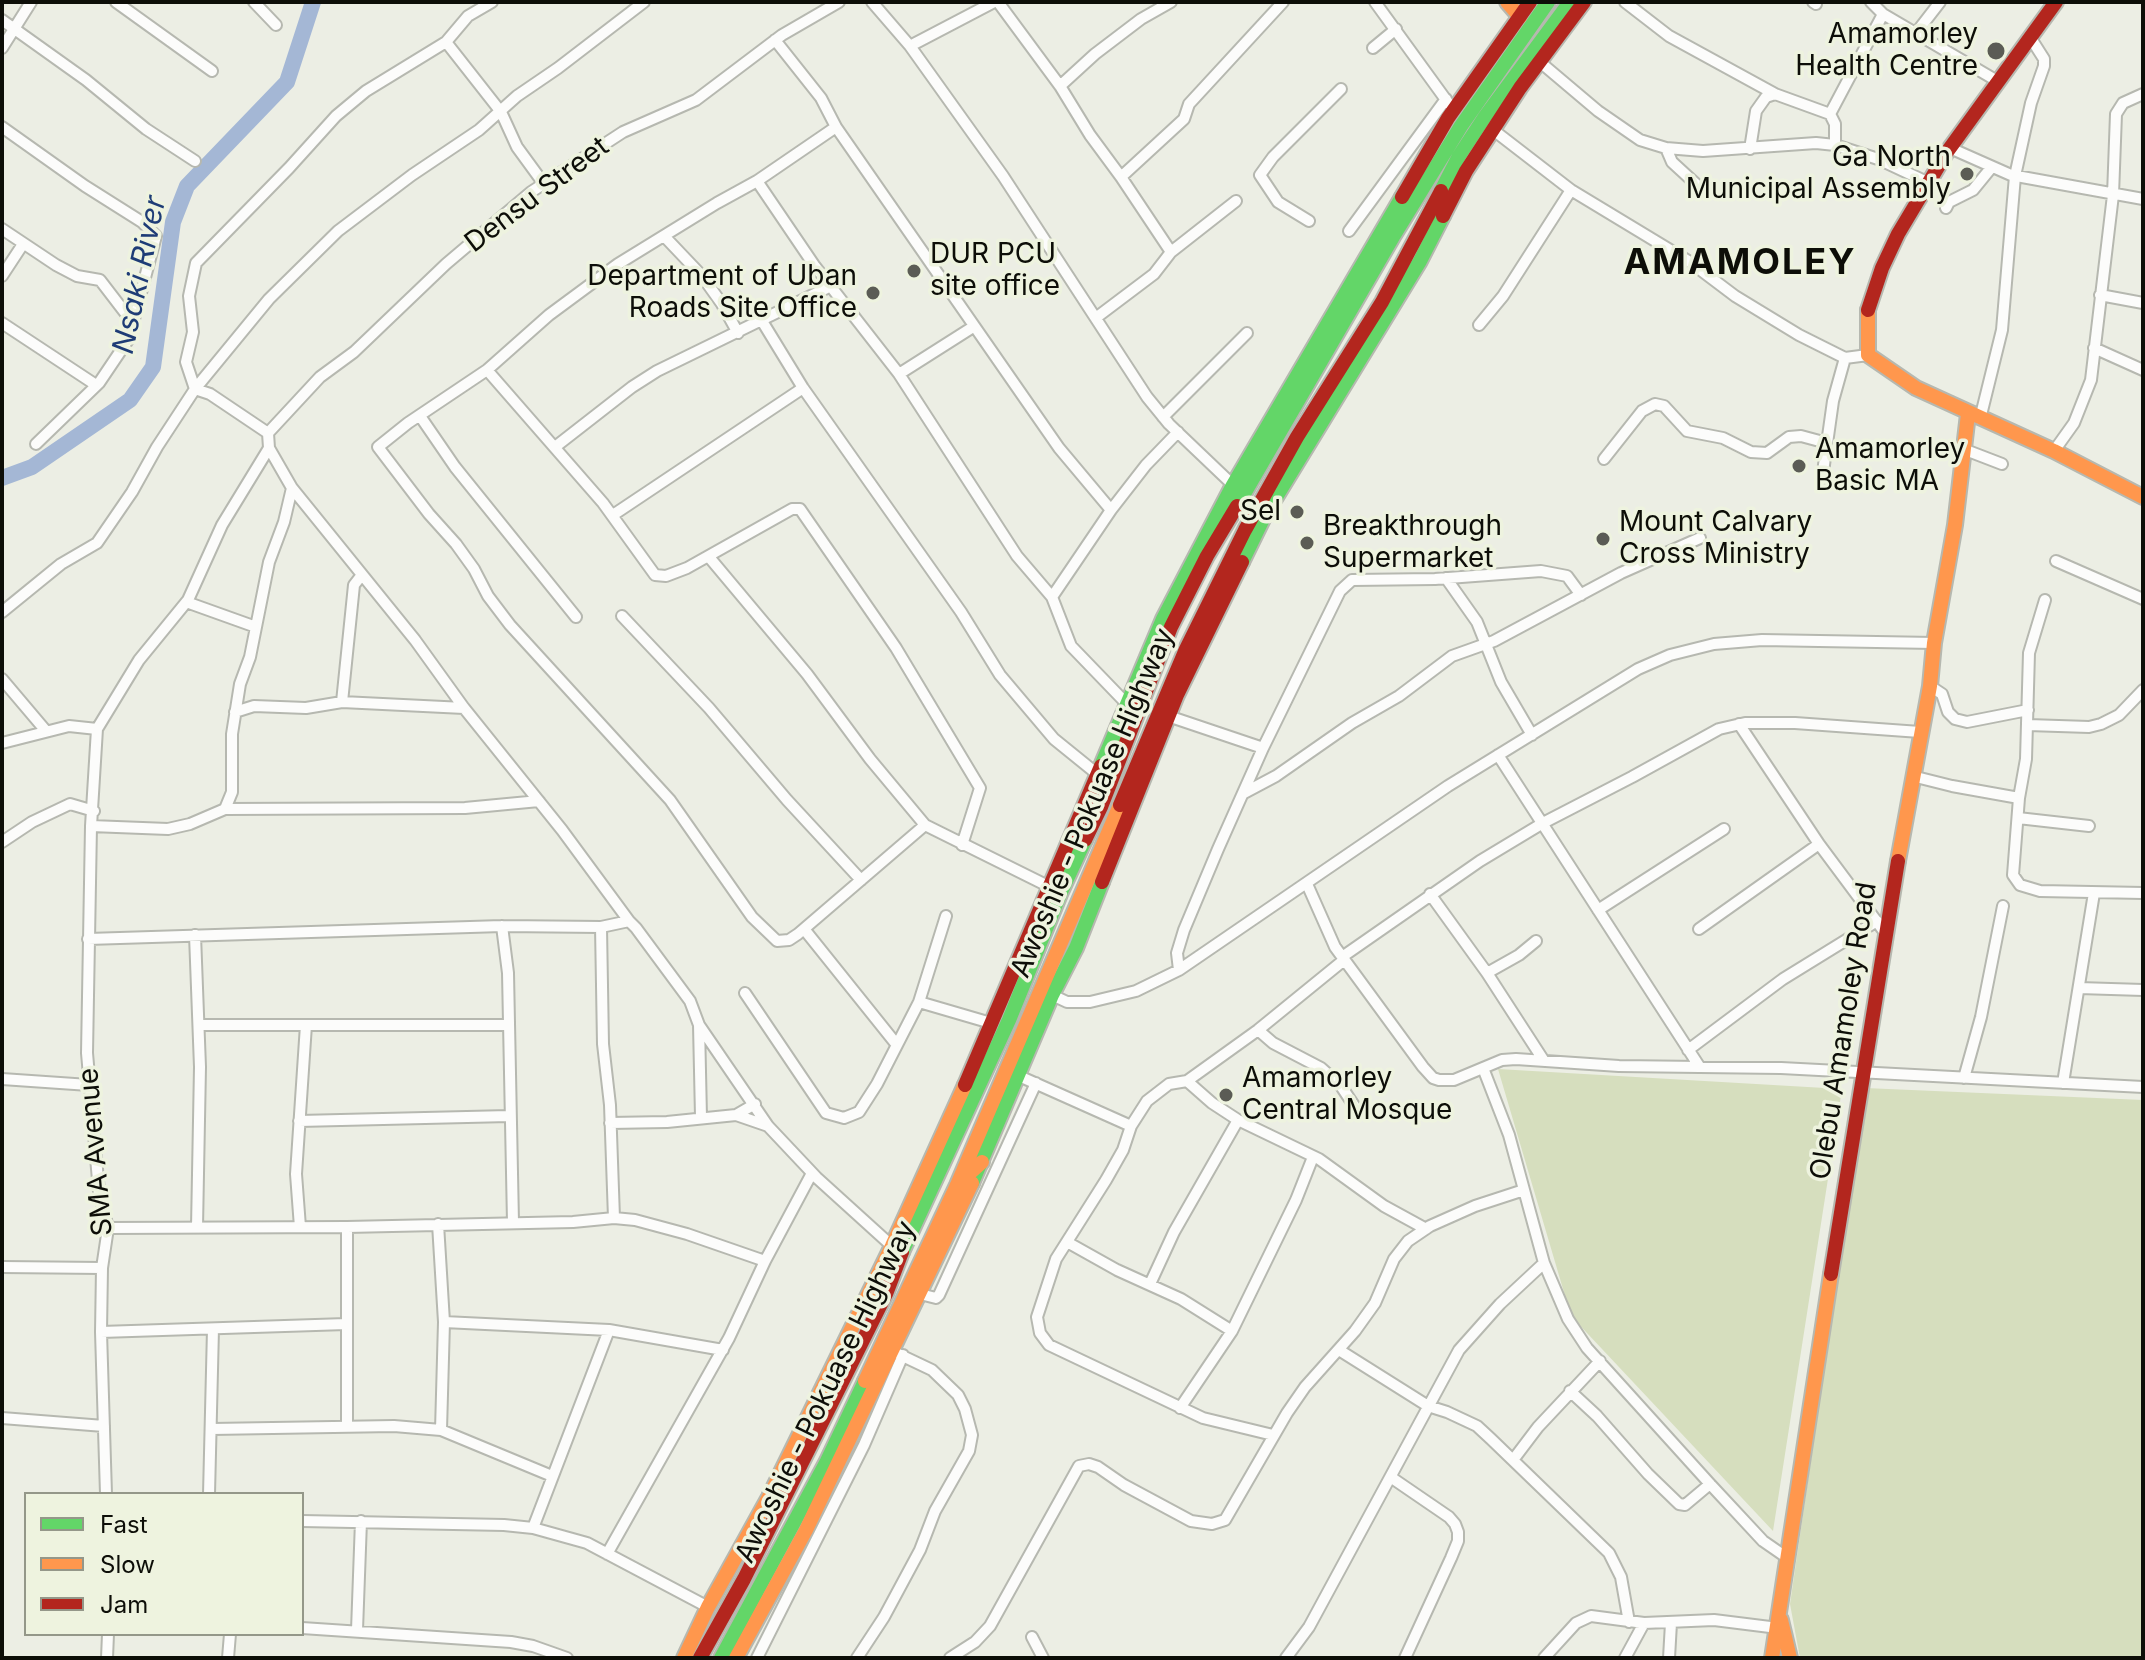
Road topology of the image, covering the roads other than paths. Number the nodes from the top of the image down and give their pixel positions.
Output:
1 (31, 2) edge
2 (116, 2) edge
3 (254, 2) edge
4 (492, 2) edge
5 (644, 2) edge
6 (839, 2) edge
7 (872, 2) edge
8 (996, 2) edge
9 (1171, 2) edge
10 (1283, 2) edge
11 (1375, 2) edge
12 (1507, 2) edge
13 (1530, 2) edge
14 (1548, 2) edge
15 (1570, 2) edge
16 (1584, 2) edge
17 (1625, 2) edge
18 (1871, 2) edge
19 (1940, 2) edge
20 (2056, 2) edge
21 (1883, 14) junction
22 (1520, 17) junction
23 (2, 20) edge
24 (276, 25) dead end
25 (15, 29) junction
26 (1396, 29) junction
27 (1916, 33) junction
28 (2030, 37) junction
29 (775, 40) junction
30 (446, 42) junction
31 (910, 46) junction
32 (2, 48) edge
33 (1373, 48) dead end
34 (1540, 62) junction
35 (212, 71) dead end
36 (1999, 82) junction
37 (1060, 86) junction
38 (1341, 89) dead end
39 (2141, 91) edge
40 (1775, 94) junction
41 (1450, 105) junction
42 (501, 112) junction
43 (1830, 114) junction
44 (2, 127) edge
45 (836, 127) junction
46 (1492, 129) junction
47 (1835, 145) junction
48 (1666, 148) junction
49 (1950, 148) junction
50 (1750, 149) junction
51 (195, 161) dead end
52 (1991, 168) junction
53 (2015, 176) junction
54 (1121, 177) junction
55 (757, 181) junction
56 (1927, 182) junction
57 (544, 184) junction
58 (1697, 185) dead end
59 (1571, 190) junction
60 (2113, 195) junction
61 (2143, 199) edge
62 (1236, 201) dead end
63 (1946, 208) dead end
64 (1309, 221) dead end
65 (2, 229) edge
66 (1349, 231) dead end
67 (664, 236) junction
68 (23, 244) junction
69 (1171, 252) junction
70 (2, 276) edge
71 (831, 286) junction
72 (2100, 295) junction
73 (2143, 303) edge
74 (1097, 317) junction
75 (762, 321) junction
76 (2, 323) edge
77 (133, 323) junction
78 (1479, 325) dead end
79 (973, 327) junction
80 (1340, 331) junction
81 (738, 333) junction
82 (1247, 333) dead end
83 (1358, 340) junction
84 (2094, 348) junction
85 (1868, 355) junction
86 (1845, 358) junction
87 (487, 370) junction
88 (2143, 370) edge
89 (899, 374) junction
90 (96, 385) junction
91 (803, 388) junction
92 (195, 389) junction
93 (420, 416) junction
94 (1974, 416) junction
95 (1163, 417) junction
96 (1178, 432) junction
97 (268, 433) junction
98 (1827, 443) junction
99 (36, 444) dead end
100 (555, 447) junction
101 (269, 448) junction
102 (1963, 449) junction
103 (2054, 451) junction
104 (1604, 459) dead end
105 (2002, 464) dead end
106 (1822, 479) dead end
107 (1233, 485) junction
108 (292, 488) junction
109 (2143, 497) edge
110 (1111, 510) junction
111 (613, 515) junction
112 (1700, 538) dead end
113 (709, 557) junction
114 (2056, 561) dead end
115 (361, 576) junction
116 (1446, 578) junction
117 (1581, 595) junction
118 (1052, 597) junction
119 (2143, 599) edge
120 (188, 600) junction
121 (2045, 600) dead end
122 (2, 612) edge
123 (622, 616) dead end
124 (576, 617) dead end
125 (256, 627) junction
126 (1934, 643) junction
127 (1484, 644) junction
128 (2, 679) edge
129 (1930, 686) junction
130 (2143, 690) edge
131 (342, 702) junction
132 (1126, 703) junction
133 (464, 708) junction
134 (2028, 710) junction
135 (235, 712) junction
136 (1171, 717) junction
137 (1739, 724) junction
138 (2028, 725) junction
139 (97, 729) junction
140 (46, 731) junction
141 (1920, 732) junction
142 (1532, 735) junction
143 (2, 743) edge
144 (1263, 748) junction
145 (1498, 755) junction
146 (1096, 773) junction
147 (1912, 776) junction
148 (1244, 793) junction
149 (2019, 798) junction
150 (539, 801) junction
151 (225, 809) junction
152 (94, 811) junction
153 (2018, 818) junction
154 (1543, 823) junction
155 (925, 825) junction
156 (91, 826) junction
157 (2089, 826) dead end
158 (1724, 829) dead end
159 (2, 842) edge
160 (1819, 844) junction
161 (962, 845) junction
162 (861, 880) junction
163 (1307, 884) junction
164 (1050, 887) junction
165 (2094, 893) junction
166 (2143, 893) edge
167 (1430, 894) junction
168 (2003, 906) dead end
169 (1598, 910) junction
170 (946, 916) dead end
171 (629, 921) junction
172 (502, 926) junction
173 (601, 927) junction
174 (1881, 928) junction
175 (804, 929) junction
176 (1699, 929) dead end
177 (195, 935) junction
178 (88, 939) junction
179 (1536, 941) dead end
180 (1343, 958) junction
181 (1179, 970) junction
182 (1487, 973) junction
183 (2079, 988) junction
184 (2143, 990) edge
185 (745, 993) dead end
186 (1052, 995) junction
187 (919, 1002) junction
188 (991, 1023) junction
189 (199, 1025) junction
190 (306, 1025) junction
191 (509, 1025) junction
192 (699, 1025) junction
193 (1258, 1030) junction
194 (897, 1045) junction
195 (1688, 1050) junction
196 (1544, 1061) junction
197 (1699, 1066) junction
198 (1483, 1068) junction
199 (1862, 1074) junction
200 (1019, 1076) junction
201 (1964, 1078) junction
202 (2, 1079) edge
203 (1187, 1081) junction
204 (1036, 1083) junction
205 (2063, 1083) junction
206 (89, 1085) junction
207 (2143, 1087) edge
208 (755, 1104) junction
209 (1355, 1107) dead end
210 (736, 1115) junction
211 (509, 1116) junction
212 (701, 1117) junction
213 (1238, 1120) junction
214 (299, 1121) junction
215 (610, 1123) junction
216 (768, 1126) junction
217 (1131, 1126) junction
218 (1313, 1157) junction
219 (982, 1162) junction
220 (812, 1173) junction
221 (957, 1185) junction
222 (1524, 1190) junction
223 (614, 1218) junction
224 (513, 1222) junction
225 (438, 1224) junction
226 (197, 1227) junction
227 (300, 1227) junction
228 (347, 1227) junction
229 (108, 1228) junction
230 (1426, 1229) junction
231 (1067, 1242) junction
232 (892, 1246) junction
233 (765, 1261) junction
234 (1544, 1263) junction
235 (2, 1267) edge
236 (102, 1268) junction
237 (1150, 1284) junction
238 (920, 1294) junction
239 (444, 1322) junction
240 (346, 1324) junction
241 (213, 1329) junction
242 (609, 1330) junction
243 (1232, 1331) junction
244 (101, 1332) junction
245 (723, 1350) junction
246 (1339, 1350) junction
247 (898, 1353) junction
248 (1600, 1361) junction
249 (1570, 1391) junction
250 (1428, 1406) junction
251 (1180, 1408) junction
252 (825, 1417) junction
253 (2, 1418) edge
254 (104, 1426) junction
255 (347, 1426) junction
256 (842, 1427) junction
257 (212, 1429) junction
258 (441, 1430) junction
259 (1273, 1435) junction
260 (1513, 1460) junction
261 (552, 1476) junction
262 (1392, 1478) junction
263 (839, 1480) junction
264 (1710, 1484) junction
265 (106, 1492) edge
266 (209, 1492) edge
267 (304, 1521) edge
268 (361, 1521) junction
269 (533, 1528) junction
270 (607, 1554) junction
271 (1789, 1559) junction
272 (708, 1607) junction
273 (1629, 1622) junction
274 (1779, 1622) junction
275 (1644, 1623) junction
276 (1671, 1623) junction
277 (304, 1628) edge
278 (357, 1630) junction
279 (108, 1636) edge
280 (230, 1636) edge
281 (1032, 1637) dead end
282 (107, 1658) edge
283 (228, 1658) edge
284 (567, 1658) edge
285 (684, 1658) edge
286 (700, 1658) edge
287 (721, 1658) edge
288 (736, 1658) edge
289 (757, 1658) edge
290 (857, 1658) edge
291 (950, 1658) edge
292 (1043, 1658) edge
293 (1286, 1658) edge
294 (1405, 1658) edge
295 (1544, 1658) edge
296 (1625, 1658) edge
297 (1669, 1658) edge
298 (1772, 1658) edge
299 (1790, 1658) edge

1 - 25 street
2 - 35 street
3 - 24 street
4 - 30 street
5 - 42 street
6 - 29 street, Densu Street
7 - 31 street
8 - 31 street
8 - 37 street
9 - 37 street
10 - 54 street
11 - 26 street
12 - 22 street
13 - 22 street
14 - 80 street, Awoshie - Pokuase Highway
15 - 83 street, Awoshie - Pokuase Highway
16 - 34 street
17 - 40 street
18 - 21 street
19 - 27 street
20 - 28 street
21 - 27 street
21 - 43 street
22 - 41 street
23 - 25 street
25 - 32 street
25 - 51 street
26 - 33 street
26 - 41 street
27 - 36 street
28 - 36 street
28 - 53 street
29 - 45 street
29 - 57 street, Densu Street
30 - 42 street
30 - 92 street
31 - 74 street
34 - 46 street
34 - 48 street
36 - 49 street
37 - 54 street
38 - 64 street
39 - 60 street
40 - 43 street
40 - 50 street
41 - 66 street
41 - 107 street
42 - 57 street
42 - 92 street
43 - 47 street
44 - 77 street
45 - 55 street
45 - 79 street
46 - 59 street
46 - 136 street
47 - 50 street
47 - 56 street
48 - 50 street
48 - 58 street
49 - 52 street
49 - 56 street
52 - 53 street
52 - 63 street
53 - 60 street
53 - 94 street
54 - 69 street
55 - 67 street
55 - 71 street
56 - 85 street
57 - 97 street, Densu Street
59 - 78 street
59 - 86 street
60 - 61 street
60 - 72 street
62 - 69 street
65 - 68 street
67 - 81 street
67 - 87 street
68 - 70 street
68 - 77 street
69 - 74 street
71 - 75 street
71 - 89 street
72 - 73 street
72 - 84 street
74 - 95 street
75 - 81 street
75 - 91 street
76 - 90 street
77 - 90 street
79 - 89 street
79 - 110 street
80 - 83 street
80 - 252 street, Awoshie - Pokuase Highway
81 - 100 street
82 - 95 street
83 - 221 street, Awoshie - Pokuase Highway
84 - 88 street
84 - 103 street
85 - 86 street
85 - 94 street
86 - 98 street
87 - 93 street
87 - 100 street
89 - 118 street
90 - 99 street
91 - 111 street
91 - 146 street
92 - 97 street
92 - 122 street
93 - 124 street
93 - 175 street
94 - 102 street, Olebu Amamoley Road
94 - 103 street
95 - 96 street
96 - 107 street
96 - 110 street
97 - 101 street
98 - 104 street
98 - 106 street
100 - 111 street
101 - 108 street
101 - 120 street
102 - 105 street
102 - 126 street, Olebu Amamoley Road
103 - 109 street
107 - 132 street
108 - 115 street
108 - 125 street
110 - 118 street
111 - 113 street
112 - 117 street
113 - 155 street
113 - 161 street
114 - 119 street
115 - 131 street
115 - 133 street
116 - 117 street
116 - 127 street
116 - 144 street
117 - 127 street
118 - 132 street
120 - 125 street
120 - 139 street
121 - 134 street
123 - 162 street
125 - 135 street
126 - 129 street, Olebu Amamoley Road
126 - 142 street
127 - 142 street
127 - 148 street
128 - 140 street
129 - 134 street
129 - 141 street, Olebu Amamoley Road
130 - 138 street
131 - 133 street
131 - 135 street
132 - 146 street
133 - 150 street
134 - 138 street
135 - 151 street
136 - 144 street
136 - 186 street
137 - 141 street
137 - 154 street
137 - 160 street
138 - 149 street
139 - 140 street
139 - 152 street, SMA Avenue
140 - 143 street
141 - 147 street, Olebu Amamoley Road
142 - 145 street
144 - 148 street
145 - 154 street
145 - 163 street
146 - 164 street
147 - 149 street
147 - 174 street, Olebu Amamoley Road
148 - 181 street
149 - 153 street
150 - 151 street
150 - 171 street
151 - 156 street
152 - 156 street, SMA Avenue
152 - 159 street
153 - 157 street
153 - 165 street
154 - 167 street
154 - 169 street
155 - 161 street
155 - 162 street
156 - 178 street, SMA Avenue
158 - 169 street
160 - 174 street
160 - 176 street
161 - 164 street
162 - 175 street
163 - 180 street
163 - 181 street
164 - 188 street
165 - 166 street
165 - 183 street
167 - 180 street
167 - 182 street
168 - 201 street
169 - 195 street
170 - 187 street
171 - 173 street
171 - 192 street
172 - 173 street
172 - 177 street
172 - 191 street
173 - 215 street
174 - 195 street
174 - 199 street, Olebu Amamoley Road
175 - 194 street
177 - 178 street
177 - 189 street
178 - 206 street, SMA Avenue
179 - 182 street
180 - 193 street
180 - 198 street
181 - 186 street
182 - 196 street
183 - 184 street
183 - 205 street
185 - 194 street
186 - 200 street
187 - 188 street
187 - 194 street
188 - 232 street
189 - 190 street
189 - 226 street
190 - 191 street
190 - 214 street
191 - 211 street
192 - 208 street
192 - 212 street
193 - 203 street
193 - 209 street
195 - 197 street
196 - 197 street
196 - 198 street
197 - 199 street
198 - 222 street
199 - 201 street
199 - 271 street, Olebu Amamoley Road
200 - 204 street
200 - 219 street
201 - 205 street
202 - 206 street
203 - 213 street
203 - 217 street
204 - 217 street
204 - 238 street
205 - 207 street
206 - 229 street, SMA Avenue
208 - 210 street
208 - 216 street
210 - 212 street
210 - 216 street
211 - 214 street
211 - 224 street
212 - 215 street
213 - 218 street
213 - 237 street
214 - 227 street
215 - 223 street
216 - 220 street
217 - 231 street
218 - 230 street
218 - 243 street
219 - 221 street
219 - 238 street
220 - 232 street
220 - 233 street
221 - 256 street, Awoshie - Pokuase Highway
222 - 230 street
222 - 234 street
223 - 224 street
223 - 233 street
224 - 225 street
225 - 228 street
225 - 239 street
226 - 227 street
226 - 229 street
227 - 228 street
228 - 240 street
229 - 236 street, SMA Avenue
230 - 246 street
231 - 237 street
231 - 251 street
232 - 272 street
233 - 245 street
234 - 248 street
234 - 250 street
235 - 236 street
236 - 244 street, SMA Avenue
237 - 243 street
238 - 247 street
239 - 242 street
239 - 258 street
240 - 241 street
240 - 255 street
241 - 244 street
241 - 257 street
242 - 245 street
242 - 261 street
243 - 251 street
244 - 254 street, SMA Avenue
245 - 270 street
246 - 250 street
246 - 259 street
247 - 263 street
247 - 290 street
248 - 249 street
248 - 264 street
249 - 260 street
249 - 264 street
250 - 260 street
250 - 262 street
251 - 259 street
252 - 256 street
252 - 286 street, Awoshie - Pokuase Highway
253 - 254 street
254 - 265 street, SMA Avenue
255 - 257 street
255 - 258 street
256 - 287 street, Awoshie - Pokuase Highway
257 - 266 street
258 - 261 street
259 - 291 street
260 - 273 street
261 - 269 street
262 - 293 street
262 - 294 street
263 - 288 street
263 - 289 street
264 - 271 street
267 - 268 street
268 - 269 street
268 - 278 street
269 - 270 street
270 - 272 street
271 - 274 street, Olebu Amamoley Road
272 - 285 street
273 - 275 street
273 - 295 street
274 - 276 street
274 - 298 street, Olebu Amamoley Road
274 - 299 street
275 - 276 street
275 - 296 street
276 - 297 street
277 - 278 street
278 - 284 street
279 - 282 street
280 - 283 street
281 - 292 street

